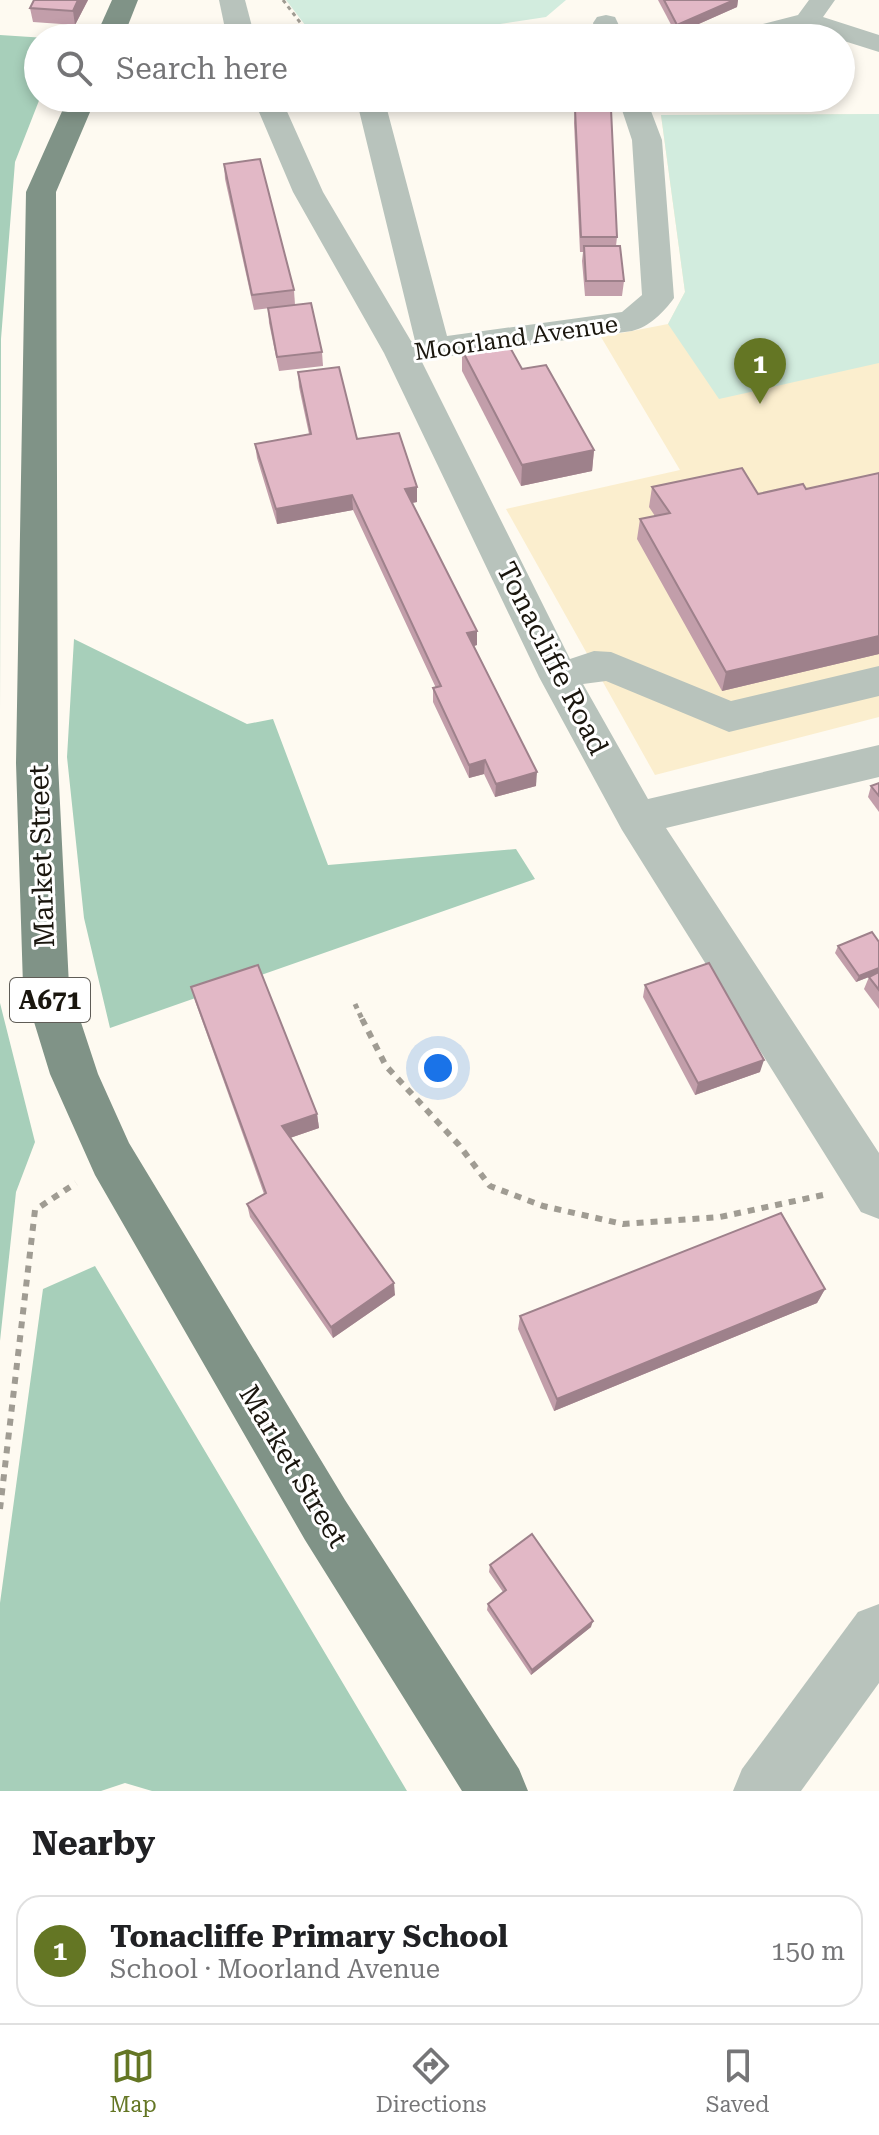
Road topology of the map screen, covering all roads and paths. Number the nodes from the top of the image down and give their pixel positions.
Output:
1 (125, 0) edge
2 (232, 0) edge
3 (283, 0) edge
4 (814, 10) edge
5 (115, 24) edge
6 (238, 24) edge
7 (301, 24) edge
8 (778, 24) edge
9 (841, 24) edge
10 (855, 31) edge
11 (879, 44) edge
12 (76, 112) edge
13 (273, 112) edge
14 (373, 112) edge
15 (637, 112) edge
16 (417, 350) junction
17 (559, 677) junction
18 (879, 681) edge
19 (879, 761) edge
20 (637, 818) junction
21 (355, 1004) dead end
22 (875, 1190) edge
23 (35, 1210) dead end
24 (0, 1509) edge
25 (879, 1633) edge
26 (497, 1791) edge
27 (764, 1791) edge

1 - 5 main road
2 - 6 street
3 - 7 path
4 - 8 street
4 - 9 street
10 - 11 street
12 - 26 main road, Market Street / A671
13 - 16 street, Tonacliffe Road
14 - 16 street
15 - 16 street, Moorland Avenue
16 - 17 street, Tonacliffe Road
17 - 18 street
17 - 20 street, Tonacliffe Road
19 - 20 street
20 - 22 street, Tonacliffe Road
21 - 22 path
23 - 24 path
25 - 27 street

